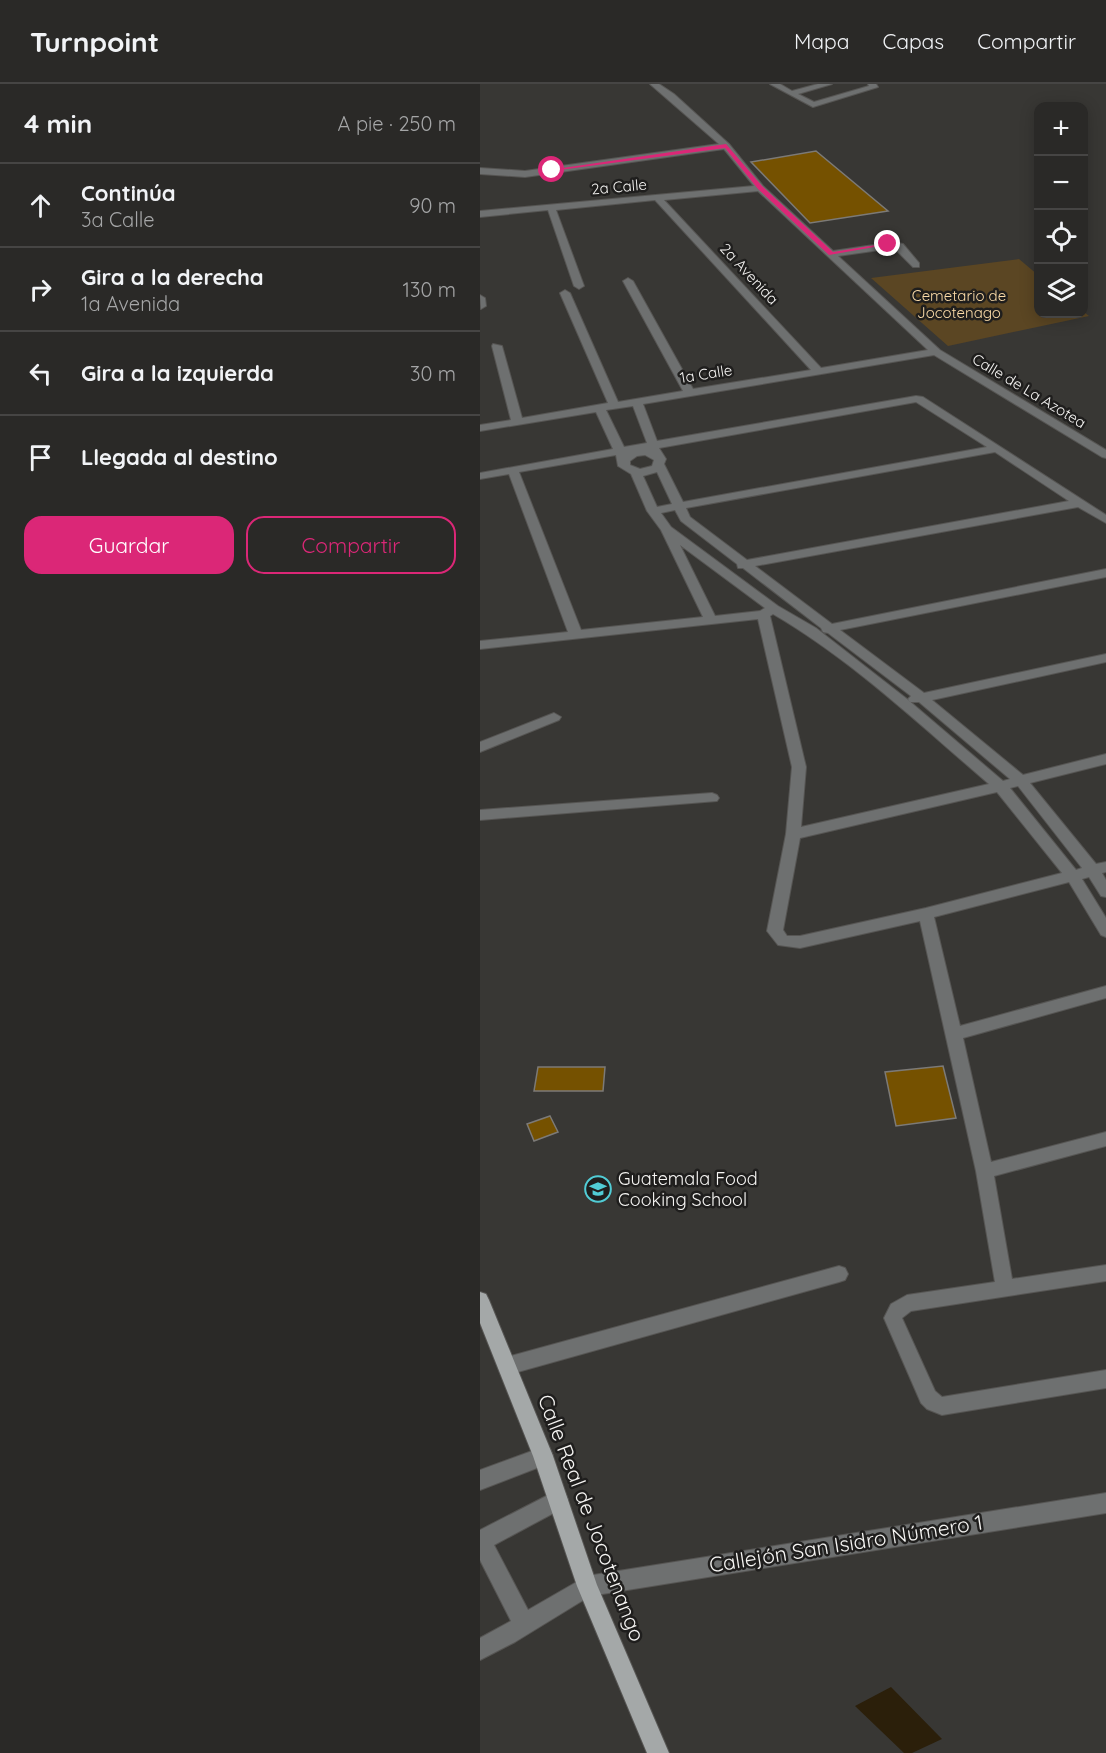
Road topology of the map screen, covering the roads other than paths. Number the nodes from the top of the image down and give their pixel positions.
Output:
1 (654, 84) edge
2 (774, 84) edge
3 (828, 84) edge
4 (872, 84) edge
5 (792, 93) junction
6 (726, 146) junction
7 (480, 171) edge
8 (760, 188) junction
9 (657, 197) junction
10 (551, 207) junction
11 (480, 214) edge
12 (831, 254) junction
13 (916, 265) dead end
14 (628, 281) dead end
15 (579, 286) dead end
16 (566, 293) dead end
17 (496, 346) dead end
18 (936, 352) junction
19 (884, 361) junction
20 (957, 365) junction
21 (818, 372) junction
22 (689, 392) junction
23 (636, 401) junction
24 (614, 404) junction
25 (599, 407) junction
26 (517, 421) junction
27 (480, 428) edge
28 (998, 448) junction
29 (656, 455) junction
30 (1106, 455) edge
31 (622, 456) junction
32 (513, 471) junction
33 (636, 472) junction
34 (480, 476) edge
35 (1078, 503) junction
36 (678, 507) junction
37 (653, 511) junction
38 (1106, 520) edge
39 (667, 529) junction
40 (747, 564) junction
41 (719, 570) junction
42 (1106, 573) edge
43 (768, 612) junction
44 (711, 621) junction
45 (831, 628) junction
46 (812, 631) junction
47 (576, 635) junction
48 (480, 645) edge
49 (1106, 658) edge
50 (922, 698) junction
51 (902, 702) junction
52 (554, 717) dead end
53 (480, 747) edge
54 (1106, 759) edge
55 (1021, 781) junction
56 (1000, 786) junction
57 (712, 798) dead end
58 (480, 815) edge
59 (793, 834) junction
60 (1099, 868) edge
61 (1072, 875) junction
62 (1106, 892) edge
63 (926, 914) junction
64 (1106, 930) edge
65 (1106, 992) edge
66 (956, 1034) junction
67 (1106, 1139) edge
68 (985, 1171) junction
69 (1106, 1273) edge
70 (839, 1274) dead end
71 (1005, 1289) junction
72 (480, 1300) edge
73 (507, 1366) junction
74 (1106, 1379) edge
75 (543, 1456) junction
76 (480, 1480) edge
77 (558, 1500) junction
78 (1106, 1503) edge
79 (480, 1541) edge
80 (586, 1586) junction
81 (523, 1623) junction
82 (480, 1649) edge
83 (658, 1753) edge

1 - 6 street, Calle de La Azotea
2 - 5 street
3 - 5 street
4 - 5 street
6 - 7 street
6 - 8 street, Calle de La Azotea
8 - 9 street, 2a Calle
8 - 12 street, Calle de La Azotea
9 - 10 street, 2a Calle
9 - 21 street, 2a Avenida
10 - 11 street, 2a Calle
10 - 15 street
12 - 13 street
12 - 18 street, Calle de La Azotea
14 - 22 street
16 - 24 street
17 - 26 street
18 - 19 street, 1a Calle
18 - 20 street, Calle de La Azotea
19 - 20 street
19 - 21 street, 1a Calle
20 - 30 street, Calle de La Azotea
21 - 22 street, 1a Calle
22 - 23 street, 1a Calle
23 - 24 street, 1a Calle
23 - 29 street
24 - 25 street, 1a Calle
25 - 26 street, 1a Calle
25 - 31 street
26 - 27 street, 1a Calle
28 - 29 street
28 - 35 street
28 - 36 street
29 - 31 street
29 - 33 street
29 - 36 street
31 - 32 street
31 - 33 street
32 - 34 street
32 - 47 street
33 - 37 street
35 - 38 street
35 - 40 street
36 - 37 street
36 - 40 street
37 - 39 street
39 - 41 street
39 - 44 street
40 - 41 street
40 - 45 street
41 - 43 street
42 - 45 street
43 - 44 street
43 - 46 street
43 - 59 street
44 - 47 street
45 - 46 street
45 - 50 street
46 - 51 street
47 - 48 street
49 - 50 street
50 - 51 street
50 - 55 street
51 - 56 street
52 - 53 street
54 - 55 street
55 - 56 street
55 - 60 street
56 - 59 street
56 - 61 street
57 - 58 street
59 - 63 street
60 - 61 street
60 - 62 street
61 - 63 street
61 - 64 street
63 - 66 street
65 - 66 street
66 - 68 street
67 - 68 street
68 - 71 street
69 - 71 street
70 - 73 street
71 - 74 street
72 - 73 main road, Calle Real de Jocotenango
73 - 75 main road, Calle Real de Jocotenango
75 - 76 street
75 - 77 main road, Calle Real de Jocotenango
77 - 79 street
77 - 80 main road, Calle Real de Jocotenango
78 - 80 street, Callejón San Isidro Número 1
79 - 81 street
80 - 81 street
80 - 83 main road, Calle Real de Jocotenango
81 - 82 street

